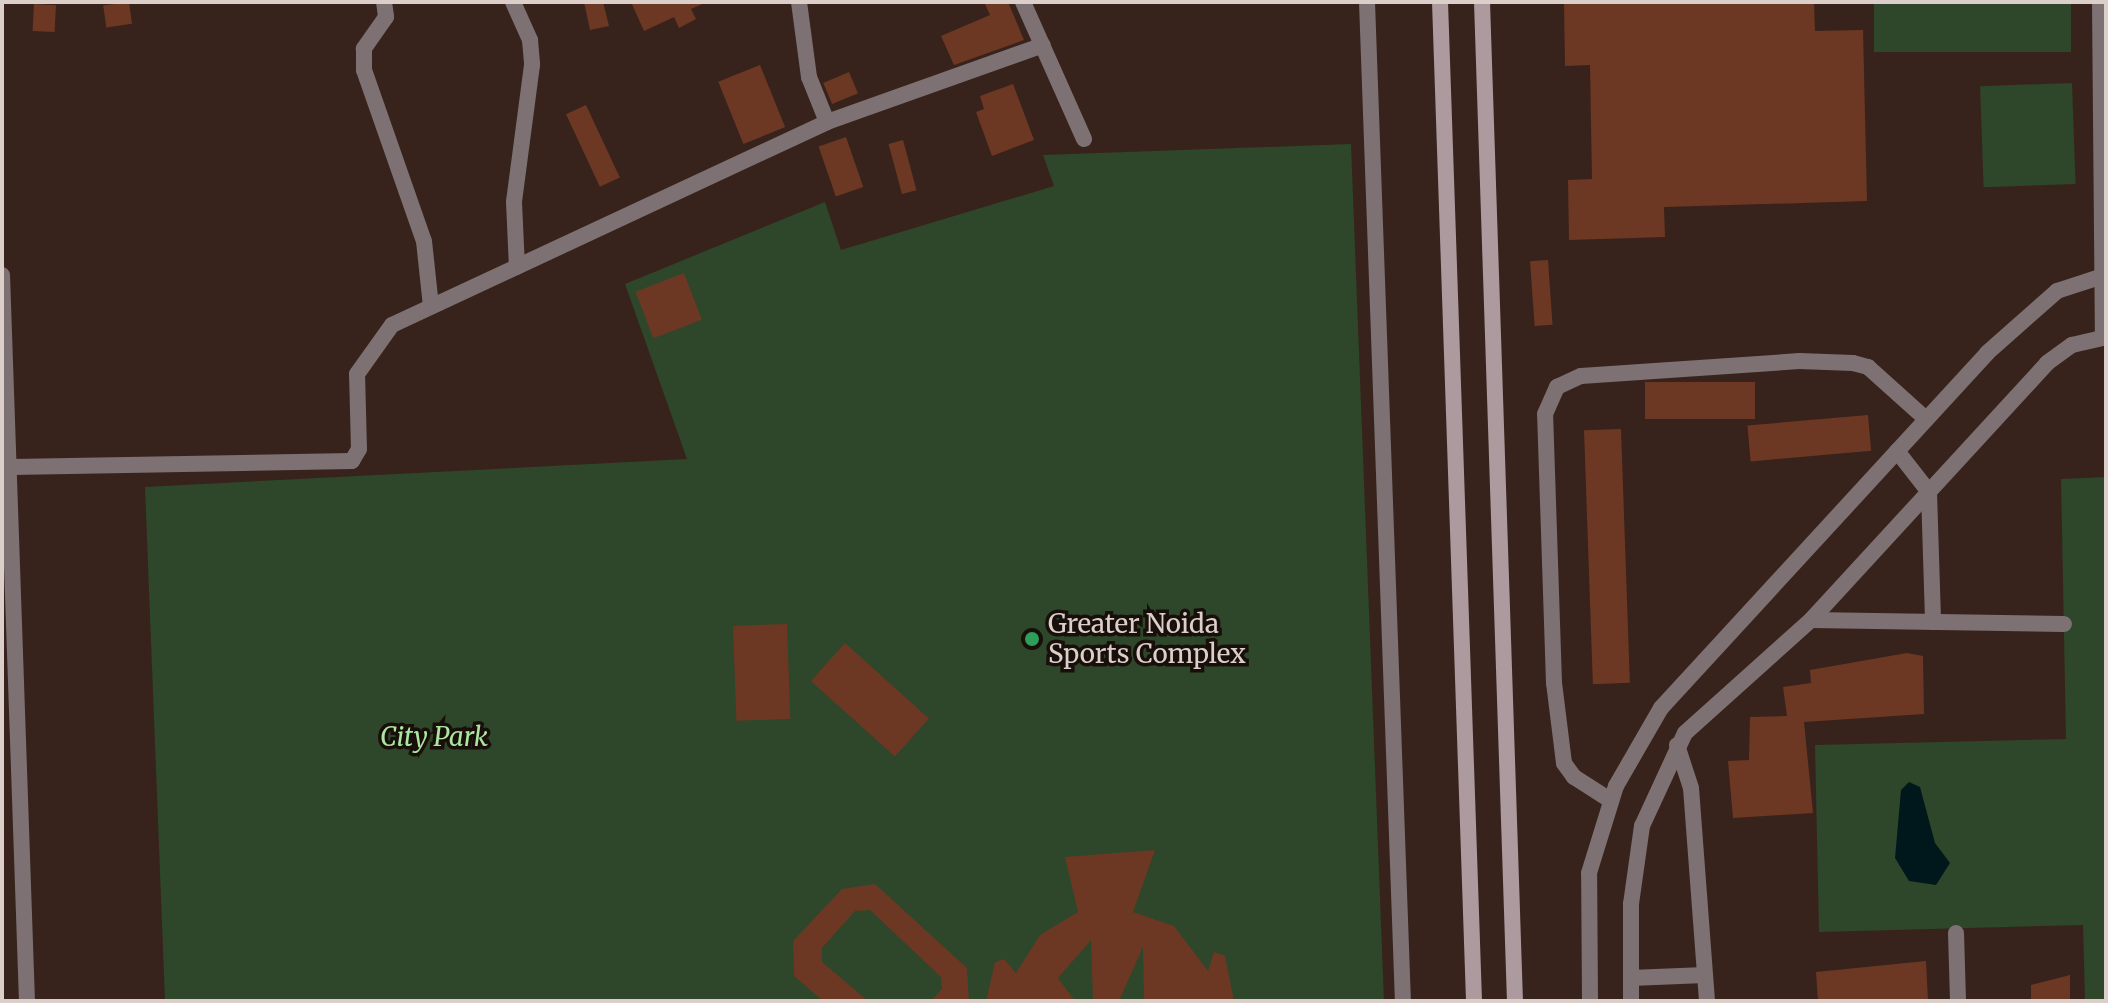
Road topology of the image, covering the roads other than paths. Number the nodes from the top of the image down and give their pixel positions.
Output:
1 (384, 2) edge
2 (513, 2) edge
3 (799, 2) edge
4 (1023, 2) edge
5 (1367, 2) edge
6 (1440, 2) edge
7 (1482, 2) edge
8 (2100, 2) edge
9 (1043, 45) junction
10 (2103, 45) edge
11 (827, 122) junction
12 (1084, 139) dead end
13 (517, 267) junction
14 (2, 275) edge
15 (2102, 275) edge
16 (431, 306) junction
17 (2104, 337) edge
18 (1926, 419) junction
19 (1897, 451) junction
20 (12, 467) junction
21 (1929, 492) junction
22 (1811, 620) junction
23 (1933, 622) junction
24 (2064, 624) dead end
25 (1677, 745) junction
26 (1610, 800) junction
27 (1956, 933) dead end
28 (1705, 975) junction
29 (1631, 978) junction
30 (27, 1001) edge
31 (1403, 1001) edge
32 (1474, 1001) edge
33 (1515, 1001) edge
34 (1590, 1001) edge
35 (1631, 1001) edge
36 (1707, 1001) edge
37 (1958, 1001) edge

1 - 16 street
2 - 13 street
3 - 11 street
4 - 9 street
5 - 31 street
6 - 32 street
7 - 33 street
8 - 10 street
9 - 11 street
9 - 12 street
10 - 15 street
11 - 13 street
13 - 16 street
14 - 20 street
15 - 17 street
15 - 18 street
16 - 20 street
17 - 21 street
18 - 19 street
18 - 26 street
19 - 21 street
19 - 26 street
20 - 30 street
21 - 22 street
21 - 23 street
22 - 23 street
22 - 25 street
23 - 24 street
25 - 28 street
25 - 29 street
26 - 34 street
27 - 37 street
28 - 29 street
28 - 36 street
29 - 35 street

